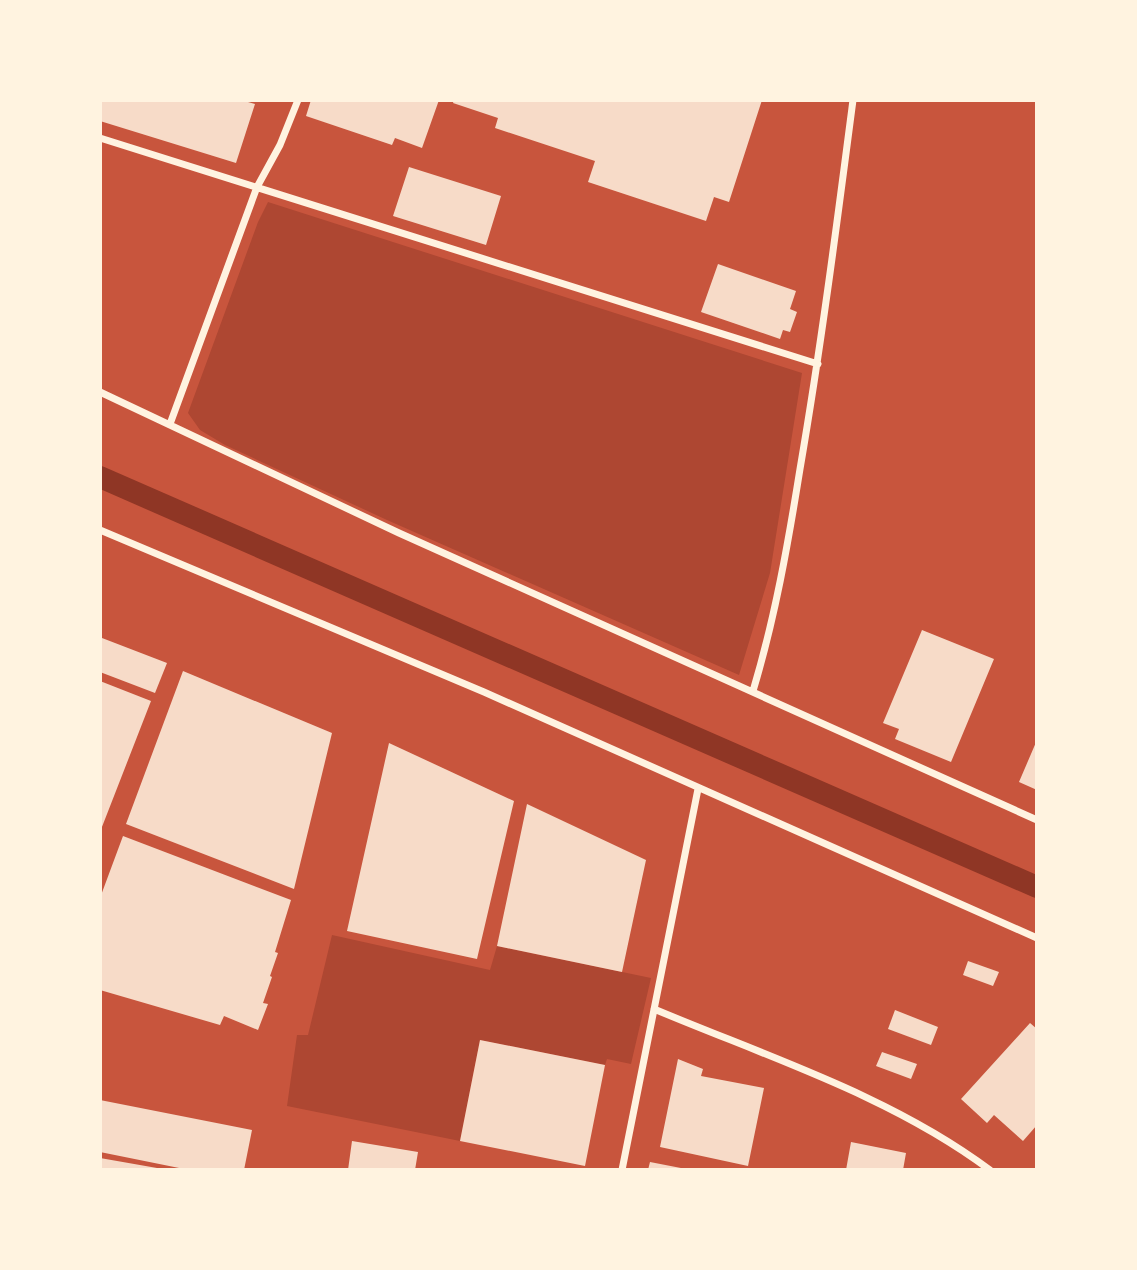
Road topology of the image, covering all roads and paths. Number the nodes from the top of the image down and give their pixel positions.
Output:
1 (298, 100) edge
2 (853, 100) edge
3 (100, 138) edge
4 (257, 187) junction
5 (818, 364) junction
6 (100, 392) edge
7 (170, 424) junction
8 (100, 530) edge
9 (753, 691) junction
10 (698, 789) junction
11 (1037, 820) edge
12 (1037, 938) edge
13 (654, 1009) junction
14 (622, 1170) edge
15 (990, 1170) edge

1 - 4 street
2 - 5 street
3 - 4 street
4 - 5 street
4 - 7 street
5 - 9 street
6 - 7 street
7 - 9 street
8 - 10 street
9 - 11 street
10 - 12 street
10 - 13 street
13 - 14 street
13 - 15 street

